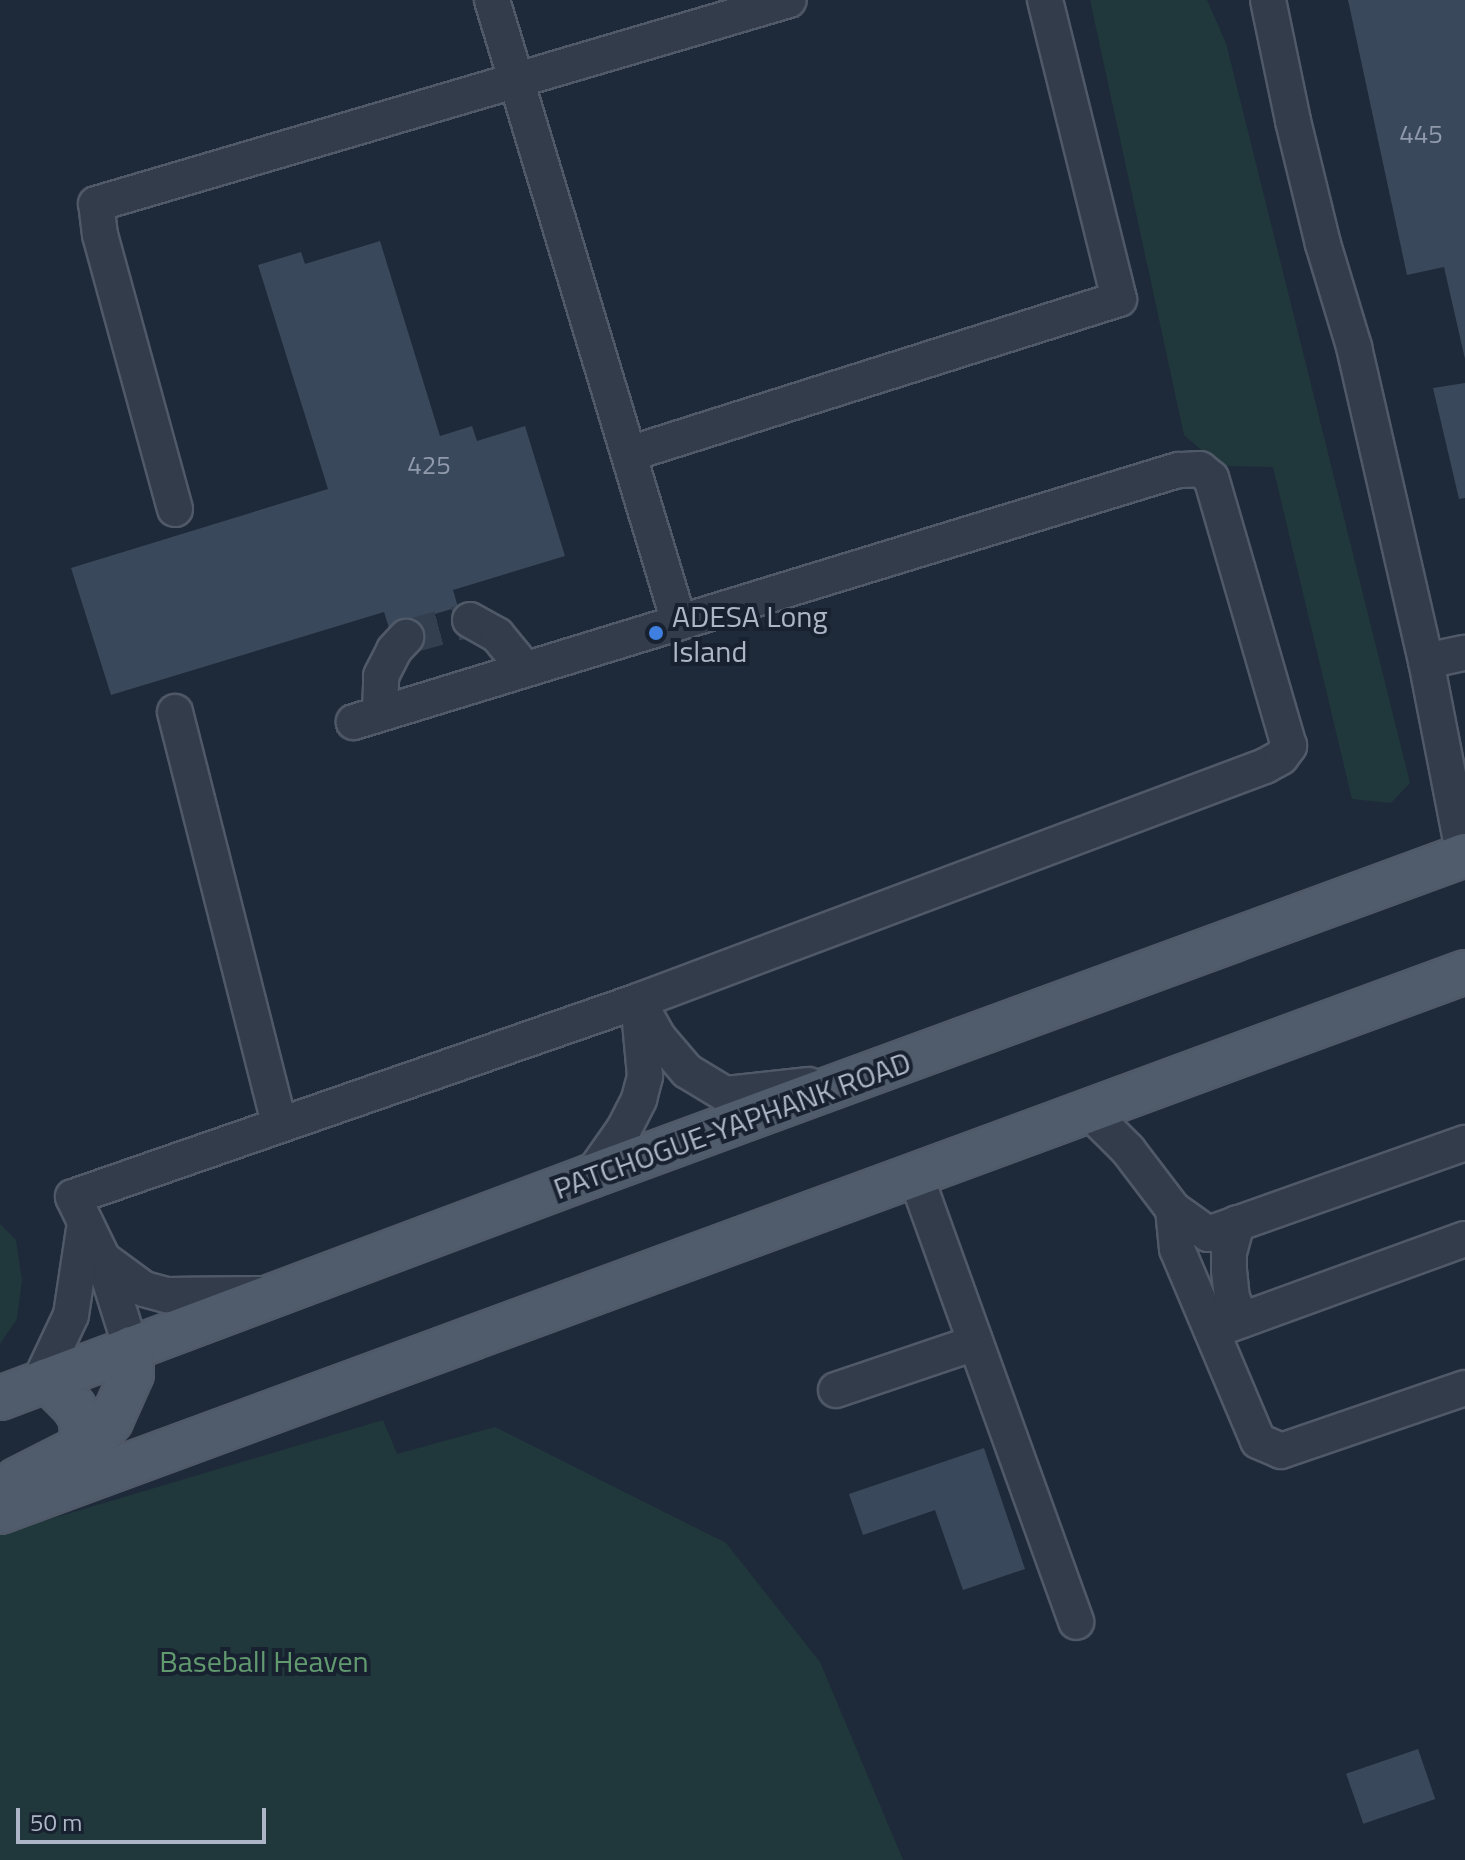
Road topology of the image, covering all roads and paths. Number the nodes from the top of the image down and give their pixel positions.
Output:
1 (492, 0) edge
2 (789, 0) edge
3 (1045, 0) edge
4 (1268, 0) edge
5 (517, 80) junction
6 (629, 454) junction
7 (175, 509) dead end
8 (470, 620) dead end
9 (679, 622) junction
10 (406, 637) tunnel mouth
11 (1465, 653) edge
12 (1426, 661) junction
13 (525, 669) junction
14 (175, 712) dead end
15 (1465, 858) edge
16 (1465, 972) edge
17 (638, 1001) junction
18 (853, 1080) junction
19 (1088, 1110) junction
20 (279, 1124) junction
21 (1465, 1143) edge
22 (915, 1174) junction
23 (591, 1176) junction
24 (1173, 1209) junction
25 (85, 1222) junction
26 (1237, 1223) junction
27 (1465, 1239) edge
28 (103, 1259) junction
29 (281, 1294) junction
30 (1227, 1325) junction
31 (975, 1343) junction
32 (131, 1348) junction
33 (43, 1382) junction
34 (1465, 1388) edge
35 (836, 1390) dead end
36 (0, 1398) edge
37 (78, 1450) junction
38 (0, 1488) edge
39 (0, 1512) edge
40 (1076, 1622) dead end

1 - 5 lane
2 - 5 lane
3 - 6 lane
4 - 12 lane
5 - 6 lane
5 - 7 lane
6 - 9 lane
8 - 13 lane
9 - 13 lane
9 - 17 lane
10 - 13 lane
11 - 12 lane
12 - 15 lane
14 - 20 lane
15 - 18 main road, PATCHOGUE-YAPHANK ROAD
16 - 19 main road
17 - 18 lane
17 - 20 lane
17 - 23 lane
18 - 23 main road, PATCHOGUE-YAPHANK ROAD
19 - 22 main road
19 - 24 lane
20 - 25 lane
21 - 26 lane
22 - 31 lane
22 - 39 main road
23 - 29 main road, PATCHOGUE-YAPHANK ROAD
24 - 26 lane
24 - 30 lane
25 - 28 lane
25 - 33 lane
26 - 30 lane
27 - 30 lane
28 - 29 lane
28 - 32 lane
29 - 32 main road, PATCHOGUE-YAPHANK ROAD
30 - 34 lane
31 - 35 lane
31 - 40 lane
32 - 33 main road, PATCHOGUE-YAPHANK ROAD
32 - 37 main road
33 - 36 main road, PATCHOGUE-YAPHANK ROAD
33 - 37 main road
37 - 38 main road

